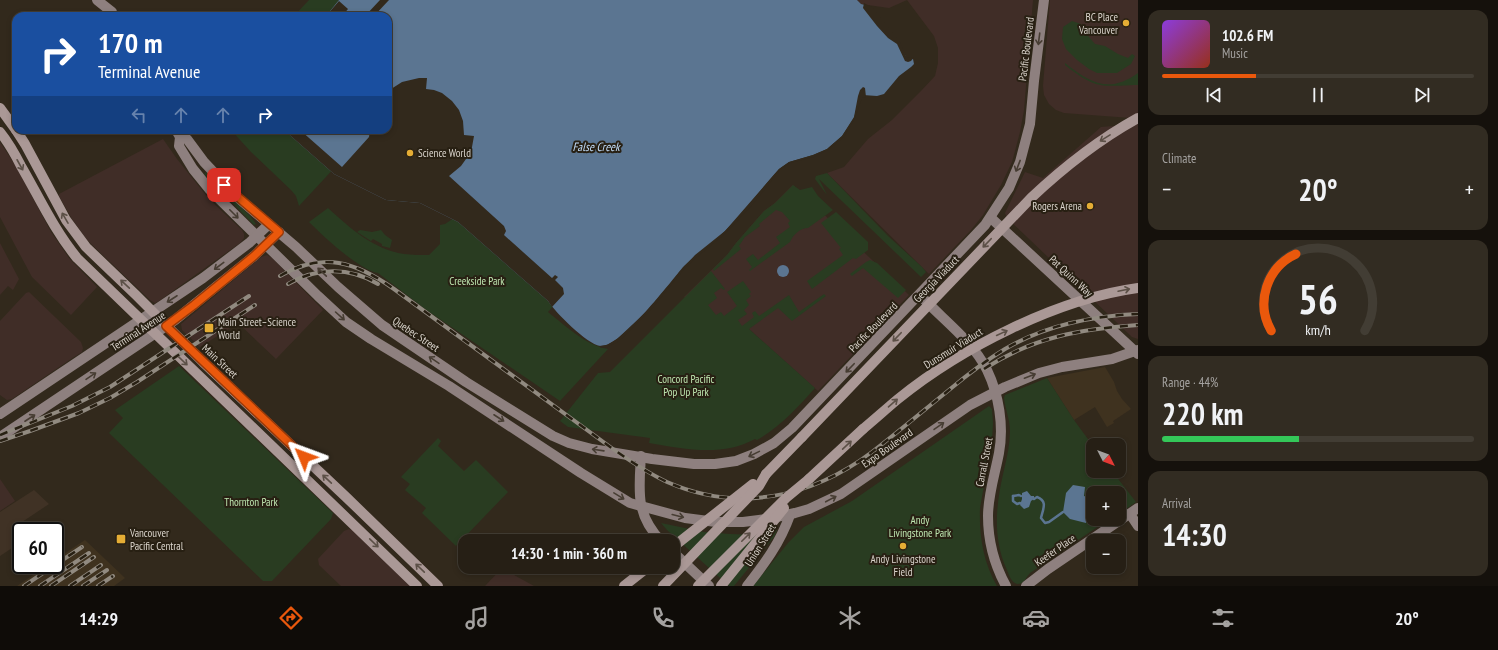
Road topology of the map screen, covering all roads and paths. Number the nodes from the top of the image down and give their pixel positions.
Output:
1 (97, 0) edge
2 (108, 0) edge
3 (1044, 0) edge
4 (110, 12) edge
5 (112, 12) edge
6 (0, 108) edge
7 (1138, 118) edge
8 (12, 124) edge
9 (0, 132) edge
10 (18, 134) edge
11 (178, 134) edge
12 (180, 134) edge
13 (991, 218) junction
14 (269, 224) junction
15 (279, 232) junction
16 (257, 236) junction
17 (266, 245) junction
18 (1138, 288) edge
19 (920, 295) junction
20 (153, 312) junction
21 (141, 320) junction
22 (166, 326) junction
23 (155, 334) junction
24 (1137, 352) edge
25 (995, 392) junction
26 (0, 414) edge
27 (0, 437) edge
28 (641, 456) junction
29 (766, 474) junction
30 (809, 479) junction
31 (640, 506) junction
32 (1134, 511) edge
33 (790, 514) junction
34 (1138, 526) edge
35 (655, 534) edge
36 (680, 542) edge
37 (680, 559) edge
38 (639, 574) edge
39 (417, 586) edge
40 (438, 586) edge
41 (624, 586) edge
42 (663, 586) edge
43 (698, 586) edge
44 (709, 586) edge
45 (721, 586) edge
46 (747, 586) edge
47 (1006, 586) edge
48 (1026, 586) edge

1 - 4 main road
2 - 5 main road
3 -> 13 main road, Pacific Boulevard
6 - 8 main road, Main Street
7 -> 29 main road, Georgia Viaduct, bridge
9 -> 21 main road
20 -> 10 main road, Main Street
11 -> 16 main road, Quebec Street
12 - 14 main road, Quebec Street
13 - 19 main road, Pacific Boulevard
13 - 24 main road, Pat Quinn Way
14 - 15 main road, Quebec Street
14 - 16 main road, Terminal Avenue
15 - 17 main road, Terminal Avenue
28 -> 15 main road, Quebec Street
16 - 17 main road, Quebec Street
16 -> 20 main road, Terminal Avenue
17 - 22 main road, Terminal Avenue
17 -> 31 main road, Quebec Street
30 -> 18 main road, Dunsmuir Viaduct, bridge
19 - 25 main road, Carrall Street
19 -> 28 main road, Pacific Boulevard
20 - 21 main road, Terminal Avenue
20 - 22 main road, Main Street
21 - 23 main road
21 - 26 main road, Terminal Avenue
22 - 23 main road, Terminal Avenue
40 -> 22 main road, Main Street
27 -> 23 main road, Terminal Avenue
23 -> 39 main road
25 -> 24 main road, Expo Boulevard
33 -> 25 main road, Expo Boulevard
25 - 47 main road, Carrall Street
28 - 31 main road
29 - 36 main road, bridge
29 - 42 main road, bridge
43 -> 30 main road, bridge
30 - 45 main road, bridge
31 -> 33 main road, Expo Boulevard
31 - 35 main road
32 - 34 main road
32 - 48 main road, Keefer Place
33 - 46 main road, Union Street
37 - 44 main road
38 - 41 main road

